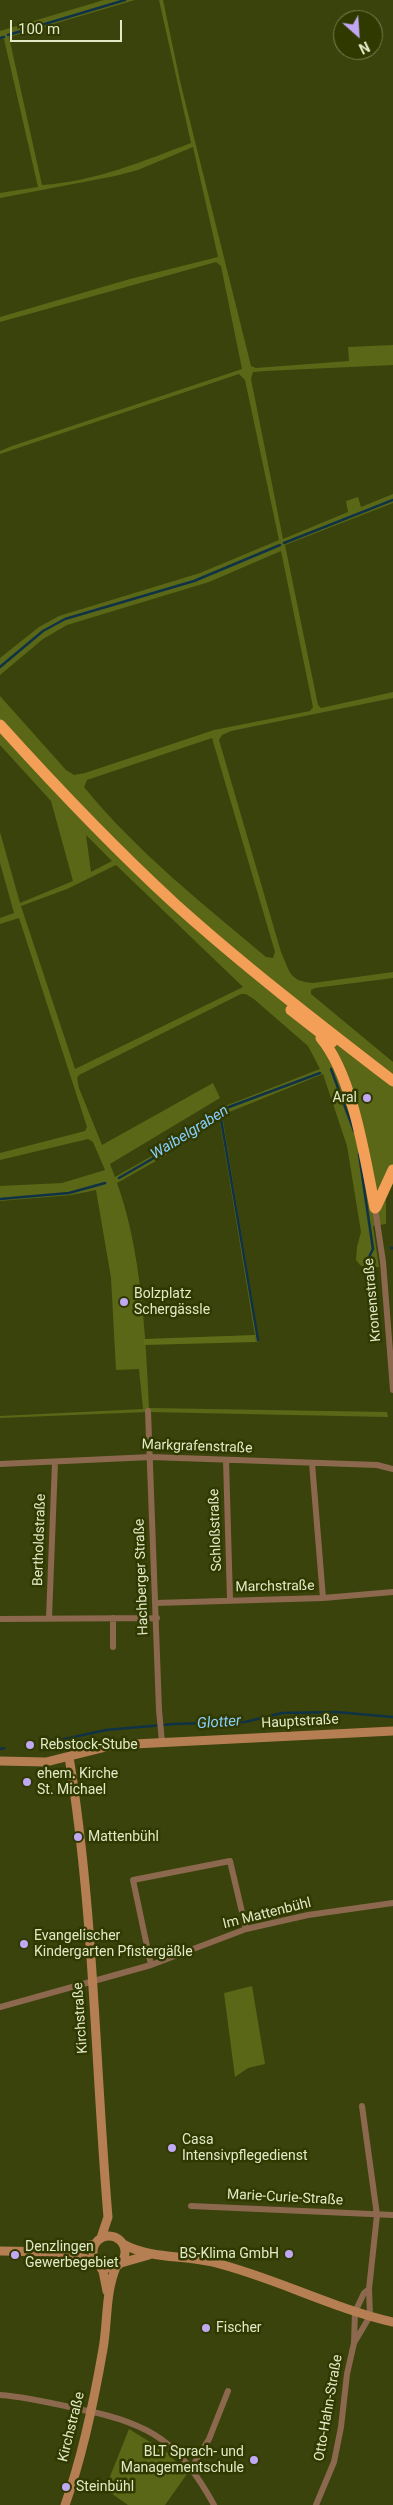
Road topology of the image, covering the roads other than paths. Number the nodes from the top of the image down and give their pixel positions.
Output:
1 (0, 725) edge
2 (195, 921) junction
3 (313, 1028) junction
4 (393, 1080) edge
5 (393, 1088) edge
6 (393, 1170) edge
7 (375, 1208) junction
8 (393, 1390) edge
9 (148, 1411) dead end
10 (150, 1457) junction
11 (226, 1460) junction
12 (55, 1462) junction
13 (312, 1463) junction
14 (0, 1464) edge
15 (393, 1469) edge
16 (393, 1592) edge
17 (323, 1598) junction
18 (230, 1600) junction
19 (156, 1603) junction
20 (49, 1618) junction
21 (113, 1618) junction
22 (157, 1618) junction
23 (0, 1619) edge
24 (113, 1647) dead end
25 (393, 1731) edge
26 (162, 1742) junction
27 (70, 1757) junction
28 (0, 1762) edge
29 (393, 1903) edge
30 (246, 1929) junction
31 (151, 1965) junction
32 (93, 1982) junction
33 (0, 2007) edge
34 (362, 2106) dead end
35 (191, 2206) dead end
36 (377, 2215) junction
37 (393, 2215) edge
38 (108, 2217) junction
39 (98, 2241) junction
40 (121, 2242) junction
41 (0, 2251) edge
42 (57, 2252) junction
43 (151, 2254) junction
44 (97, 2263) junction
45 (119, 2265) junction
46 (369, 2289) junction
47 (108, 2294) junction
48 (355, 2312) junction
49 (370, 2316) junction
50 (393, 2322) edge
51 (354, 2343) junction
52 (228, 2391) dead end
53 (0, 2395) edge
54 (91, 2410) junction
55 (192, 2467) junction
56 (65, 2505) edge
57 (214, 2505) edge
58 (316, 2505) edge

1 - 2 highway
2 - 3 highway
2 - 4 highway
3 - 5 highway
3 - 7 highway
6 - 7 highway
7 - 8 street, Kronenstraße
9 - 10 street, Hachberger Straße
10 - 11 street, Markgrafenstraße
10 - 12 street, Markgrafenstraße
10 - 19 street, Hachberger Straße
11 - 13 street, Markgrafenstraße
11 - 18 street, Schloßstraße
12 - 14 street, Markgrafenstraße
12 - 20 street, Bertholdstraße
13 - 15 street, Markgrafenstraße
13 - 17 street
16 - 17 street, Marchstraße
17 - 18 street, Marchstraße
18 - 19 street, Marchstraße
19 - 22 street, Hachberger Straße
20 - 21 street
20 - 23 street
21 - 22 street
21 - 24 street
22 - 26 street, Hachberger Straße
25 - 26 main road, Hauptstraße
26 - 27 main road, Hauptstraße
27 - 28 main road, Hauptstraße
27 - 32 main road, Kirchstraße
29 - 30 street, Im Mattenbühl
30 - 31 street, Im Mattenbühl
30 - 31 street
31 - 32 street, Im Mattenbühl
32 - 33 street, Im Mattenbühl
32 - 38 main road, Kirchstraße
34 - 36 street
35 - 36 street, Marie-Curie-Straße
36 - 37 street, Marie-Curie-Straße
36 - 46 street
38 - 39 main road, Kirchstraße
38 - 40 main road, Kirchstraße
39 - 40 main road
39 - 42 main road
39 - 44 main road
40 - 43 main road
40 - 45 main road
41 - 42 main road
42 - 44 main road
43 - 45 main road
43 - 48 main road
44 - 45 main road
44 - 47 main road, Kirchstraße
45 - 47 main road, Kirchstraße
46 - 48 street
46 - 49 street
47 - 54 main road, Kirchstraße
48 - 49 main road
48 - 51 street
49 - 50 main road
49 - 51 street
51 - 58 street, Otto-Hahn-Straße
52 - 55 street
53 - 54 street
54 - 55 street
54 - 56 main road, Kirchstraße
55 - 57 street

